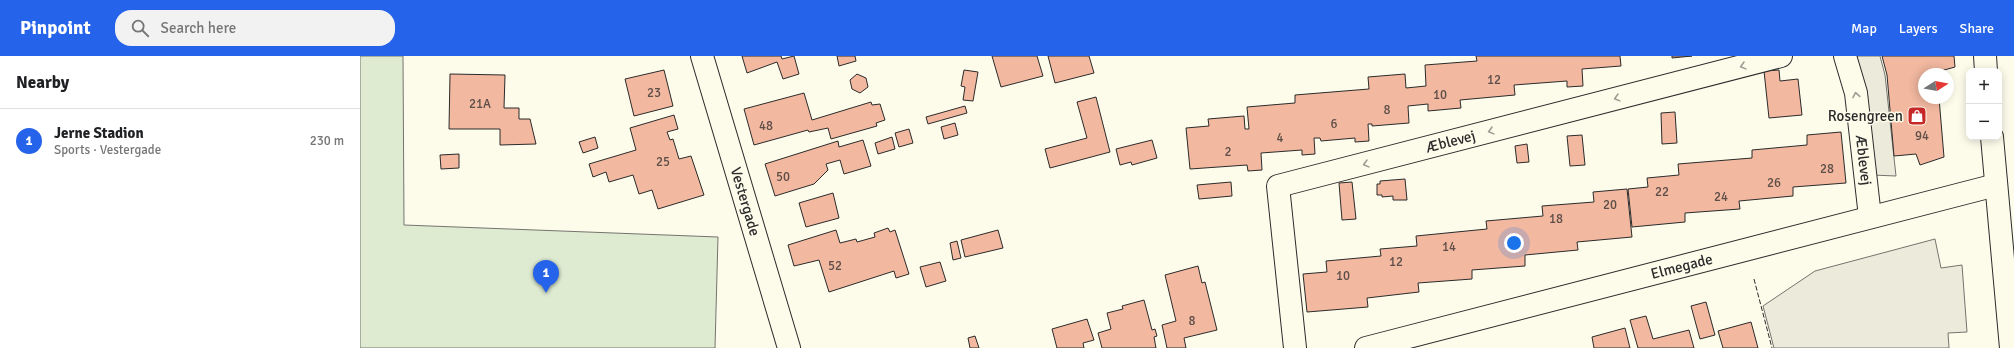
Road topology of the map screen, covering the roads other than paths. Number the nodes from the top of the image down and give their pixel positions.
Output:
1 (702, 56) edge
2 (1781, 56) edge
3 (1845, 56) edge
4 (1985, 56) edge
5 (1986, 68) edge
6 (1992, 140) edge
7 (1996, 185) junction
8 (1870, 217) junction
9 (788, 348) edge
10 (1295, 348) edge
11 (1366, 348) edge
12 (2011, 348) edge

1 - 9 street, Vestergade
2 -> 10 street, Æblevej
8 -> 3 street, Æblevej
4 - 5 street
6 - 7 street
7 - 8 street, Elmegade
7 - 12 street
8 - 11 street, Elmegade

